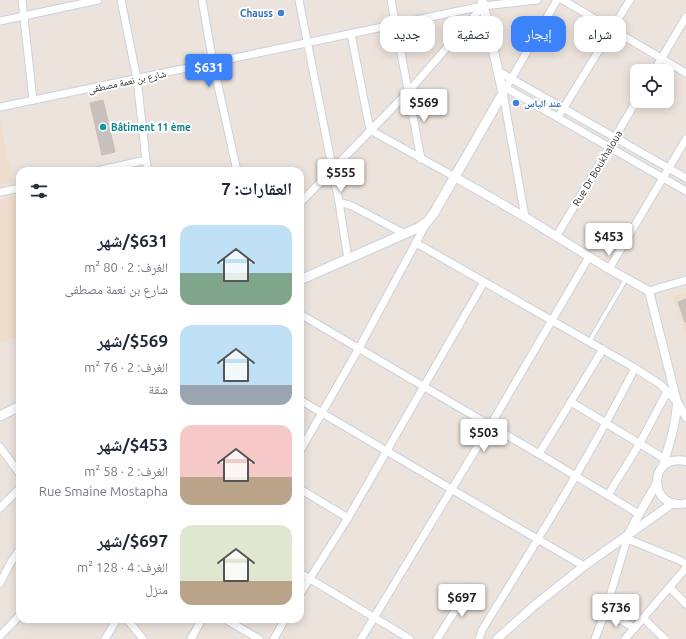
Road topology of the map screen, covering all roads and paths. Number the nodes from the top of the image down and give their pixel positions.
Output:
1 (22, 0) edge
2 (98, 0) edge
3 (120, 0) edge
4 (202, 0) edge
5 (298, 0) edge
6 (391, 0) edge
7 (537, 0) edge
8 (557, 0) edge
9 (563, 0) edge
10 (630, 0) edge
11 (482, 3) edge
12 (24, 16) junction
13 (395, 16) edge
14 (429, 16) edge
15 (590, 16) edge
16 (620, 16) edge
17 (686, 17) edge
18 (0, 21) edge
19 (380, 28) edge
20 (351, 34) junction
21 (626, 38) edge
22 (307, 43) junction
23 (402, 52) edge
24 (598, 52) edge
25 (661, 59) junction
26 (214, 63) junction
27 (658, 64) edge
28 (498, 71) junction
29 (686, 73) edge
30 (512, 78) junction
31 (137, 79) junction
32 (504, 90) junction
33 (408, 91) junction
34 (34, 100) junction
35 (0, 107) edge
36 (563, 108) junction
37 (632, 108) edge
38 (558, 117) junction
39 (370, 130) junction
40 (615, 137) junction
41 (686, 139) edge
42 (610, 146) junction
43 (422, 159) junction
44 (146, 160) junction
45 (115, 167) edge
46 (147, 167) edge
47 (236, 167) edge
48 (668, 168) junction
49 (332, 169) junction
50 (454, 177) junction
51 (663, 177) junction
52 (686, 178) edge
53 (16, 189) edge
54 (686, 191) edge
55 (0, 192) edge
56 (304, 199) edge
57 (339, 202) junction
58 (525, 217) junction
59 (428, 222) junction
60 (405, 234) junction
61 (556, 237) junction
62 (416, 243) junction
63 (589, 257) junction
64 (348, 259) junction
65 (609, 269) junction
66 (304, 278) edge
67 (626, 279) junction
68 (686, 280) edge
69 (484, 282) junction
70 (649, 291) junction
71 (304, 316) edge
72 (552, 320) junction
73 (589, 342) junction
74 (359, 348) junction
75 (603, 349) junction
76 (635, 368) junction
77 (424, 387) junction
78 (667, 392) junction
79 (304, 402) edge
80 (571, 402) junction
81 (676, 402) junction
82 (16, 408) edge
83 (322, 413) junction
84 (0, 416) edge
85 (686, 417) edge
86 (606, 423) junction
87 (490, 426) junction
88 (640, 443) junction
89 (304, 444) edge
90 (0, 447) edge
91 (386, 451) junction
92 (539, 454) junction
93 (665, 458) junction
94 (686, 461) edge
95 (662, 468) junction
96 (16, 469) edge
97 (575, 476) junction
98 (657, 484) junction
99 (451, 489) junction
100 (304, 491) edge
101 (16, 492) edge
102 (608, 496) junction
103 (674, 503) junction
104 (686, 503) edge
105 (0, 508) edge
106 (639, 514) junction
107 (348, 518) junction
108 (629, 536) junction
109 (538, 539) junction
110 (16, 555) edge
111 (686, 564) edge
112 (584, 566) junction
113 (686, 568) edge
114 (304, 576) edge
115 (309, 579) junction
116 (0, 583) edge
117 (304, 587) edge
118 (470, 587) dead end
119 (670, 588) junction
120 (686, 604) edge
121 (605, 612) junction
122 (374, 617) junction
123 (643, 618) junction
124 (16, 620) edge
125 (115, 623) edge
126 (130, 623) edge
127 (200, 623) edge
128 (232, 623) edge
129 (283, 623) edge
130 (635, 628) junction
131 (0, 636) edge
132 (105, 639) edge
133 (143, 639) edge
134 (191, 639) edge
135 (259, 639) edge
136 (274, 639) edge
137 (361, 639) edge
138 (410, 639) edge
139 (437, 639) edge
140 (479, 639) edge
141 (497, 639) edge
142 (595, 639) edge
143 (625, 639) edge
144 (665, 639) edge

1 - 12 street
2 - 12 street
3 - 31 street
4 - 26 street
5 - 22 street
6 - 13 street
7 - 11 street, شارع بن نعمة مصطفى
8 - 30 street
9 - 15 street
10 - 16 street
11 - 14 street, شارع بن نعمة مصطفى
11 - 28 main road
11 - 33 street
12 - 18 street
12 - 34 street
17 - 25 street
19 - 20 street, شارع بن نعمة مصطفى
20 - 22 street, شارع بن نعمة مصطفى
20 - 39 street
21 - 25 street
22 - 26 street, شارع بن نعمة مصطفى
22 - 49 street
23 - 33 street
24 - 36 street
25 - 27 street
25 - 29 street
26 - 31 street, شارع بن نعمة مصطفى
26 - 47 street
28 - 30 street
28 - 32 main road
30 - 32 street
30 - 36 street
31 - 34 street, شارع بن نعمة مصطفى
31 - 44 street
32 - 38 street
32 - 50 main road
32 - 58 street
33 - 39 street
33 - 43 street
34 - 35 street, شارع بن نعمة مصطفى
36 - 38 street
36 - 40 street
37 - 40 street, Rue Dr Boukhaloua
38 - 42 street
39 - 43 street
39 - 49 street
40 - 42 street, Rue Dr Boukhaloua
40 - 48 street
41 - 48 street
42 - 51 street
42 - 61 street, Rue Dr Boukhaloua
43 - 50 street
44 - 45 street
44 - 46 street
48 - 51 street
48 - 52 street
49 - 56 street
49 - 57 street
50 - 58 street
50 - 59 main road
51 - 54 street
51 - 65 street
53 - 55 street
57 - 60 street
57 - 64 street
58 - 61 street
59 - 60 main road
59 - 62 street
60 - 64 main road
61 - 63 street
62 - 69 street
62 - 74 street
63 - 65 street
63 - 72 street
64 - 66 main road
65 - 67 street
67 - 70 street
67 - 73 lane
68 - 70 street
69 - 72 street
69 - 77 street
70 - 81 street
71 - 74 street
72 - 73 street
72 - 87 street
73 - 75 street
74 - 77 street
74 - 83 street
75 - 76 street
75 - 80 street
76 - 78 street
76 - 86 street
77 - 87 street
77 - 91 street
78 - 81 street
78 - 88 street
79 - 83 street
80 - 86 street
80 - 92 street
81 - 85 street
81 - 93 street
82 - 84 main road
83 - 89 street
83 - 91 street
86 - 88 street
86 - 97 street
87 - 92 street
87 - 99 street
88 - 93 street
88 - 102 street
90 - 96 street
91 - 99 street
91 - 107 street
92 - 97 street
93 - 95 street
94 - 95 street
95 - 98 street
97 - 102 street
97 - 109 street
98 - 103 street
98 - 106 street
99 - 109 street
99 - 122 street
100 - 107 street
101 - 105 street
102 - 106 street
103 - 104 street
103 - 108 street
106 - 108 street
107 - 115 street
108 - 111 street
108 - 112 street
108 - 121 street
109 - 112 street
109 - 140 street
110 - 116 street
112 - 141 street
113 - 119 street
114 - 115 street
115 - 117 street
115 - 122 street
118 - 139 street
119 - 120 street
119 - 123 street
121 - 130 street
121 - 142 street
122 - 137 street
122 - 138 street
123 - 130 street
123 - 144 street
124 - 131 street
125 - 132 street
126 - 133 street
127 - 134 street
128 - 135 street
129 - 136 street
130 - 143 street

